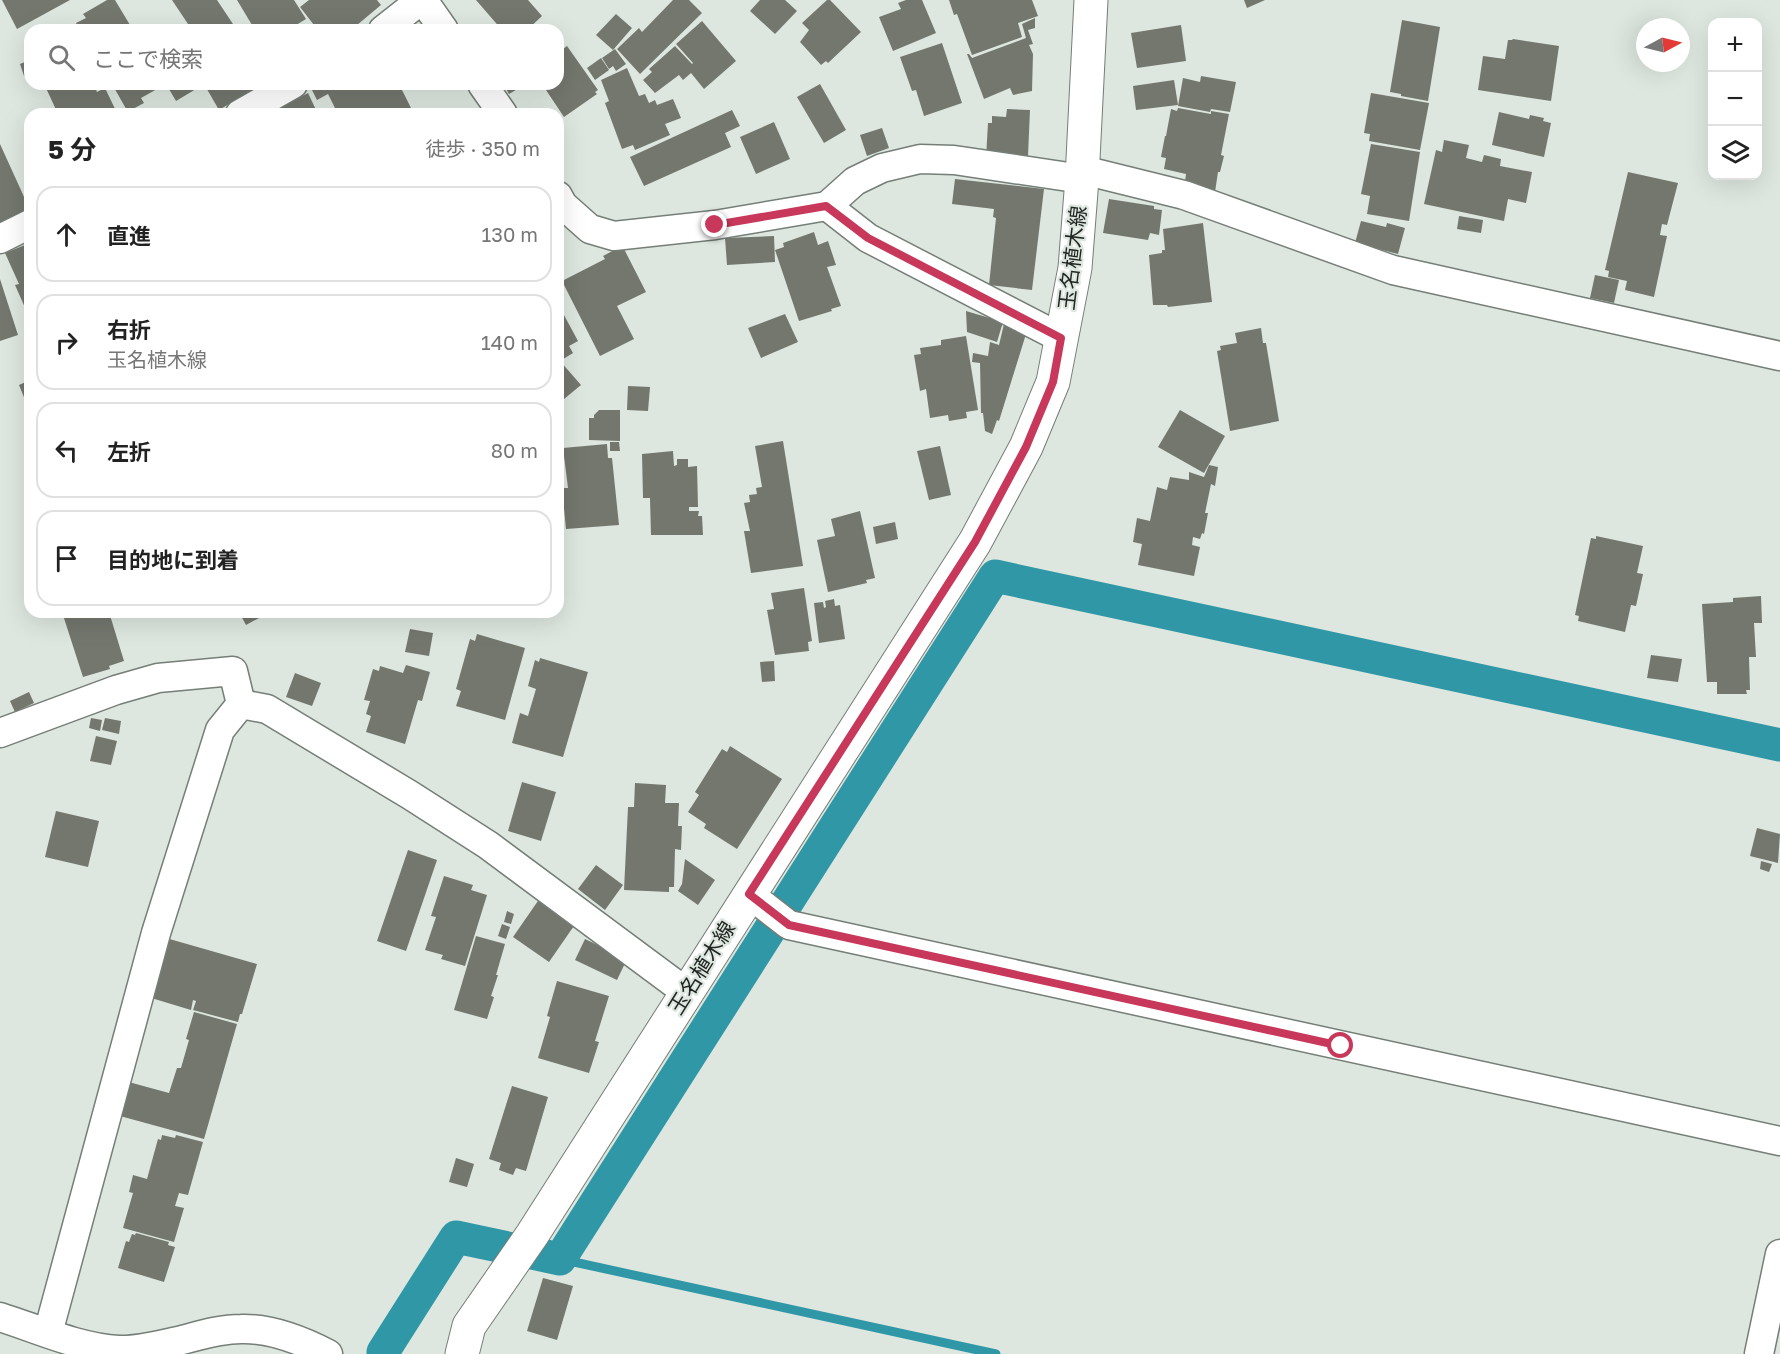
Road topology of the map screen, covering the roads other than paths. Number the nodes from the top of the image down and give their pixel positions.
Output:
1 (422, 0) edge
2 (1091, 0) edge
3 (391, 24) edge
4 (440, 24) edge
5 (282, 90) edge
6 (486, 90) edge
7 (251, 108) edge
8 (499, 108) edge
9 (1082, 175) junction
10 (826, 206) junction
11 (564, 207) edge
12 (24, 227) edge
13 (0, 239) edge
14 (1061, 338) junction
15 (1780, 356) edge
16 (242, 704) junction
17 (0, 733) edge
18 (749, 894) junction
19 (686, 992) junction
20 (1780, 1141) edge
21 (1780, 1254) edge
22 (0, 1317) edge
23 (48, 1333) junction
24 (328, 1354) edge
25 (462, 1354) edge
26 (1759, 1354) edge

1 - 3 street
1 - 4 street
2 - 9 main road, 玉名植木線
5 - 7 street
6 - 8 street
9 - 10 street
9 - 14 main road, 玉名植木線
9 - 15 street
10 - 11 street
10 - 14 street
12 - 13 street
14 - 18 main road, 玉名植木線
16 - 17 street
16 - 19 street
16 - 23 street
18 - 19 main road, 玉名植木線
18 - 20 street
19 - 25 main road, 玉名植木線
21 - 26 street
22 - 23 street
23 - 24 street

